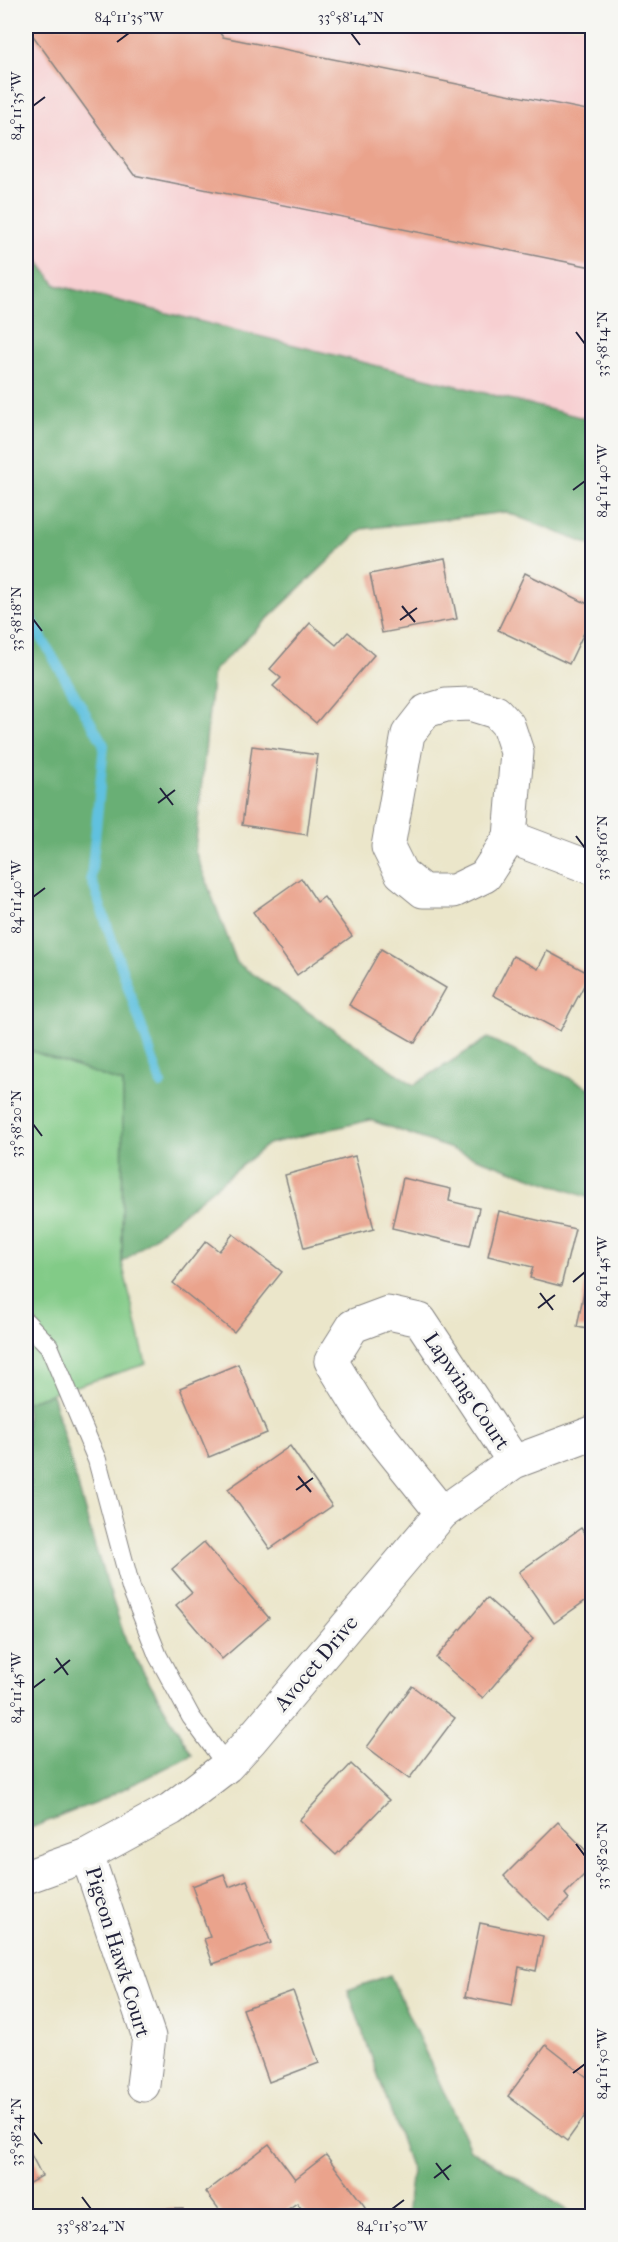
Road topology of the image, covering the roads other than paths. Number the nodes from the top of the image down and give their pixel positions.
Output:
1 (510, 837) junction
2 (592, 868) edge
3 (26, 1322) edge
4 (592, 1433) edge
5 (514, 1462) junction
6 (442, 1513) junction
7 (227, 1766) junction
8 (87, 1855) junction
9 (26, 1876) edge
10 (143, 2085) dead end

1 - 1 street
1 - 2 street
3 - 7 lane
4 - 5 street, Avocet Drive
5 - 6 street, Avocet Drive
5 - 6 street, Lapwing Court
6 - 7 street, Avocet Drive
7 - 8 street, Avocet Drive
8 - 9 street, Avocet Drive
8 - 10 street, Pigeon Hawk Court

